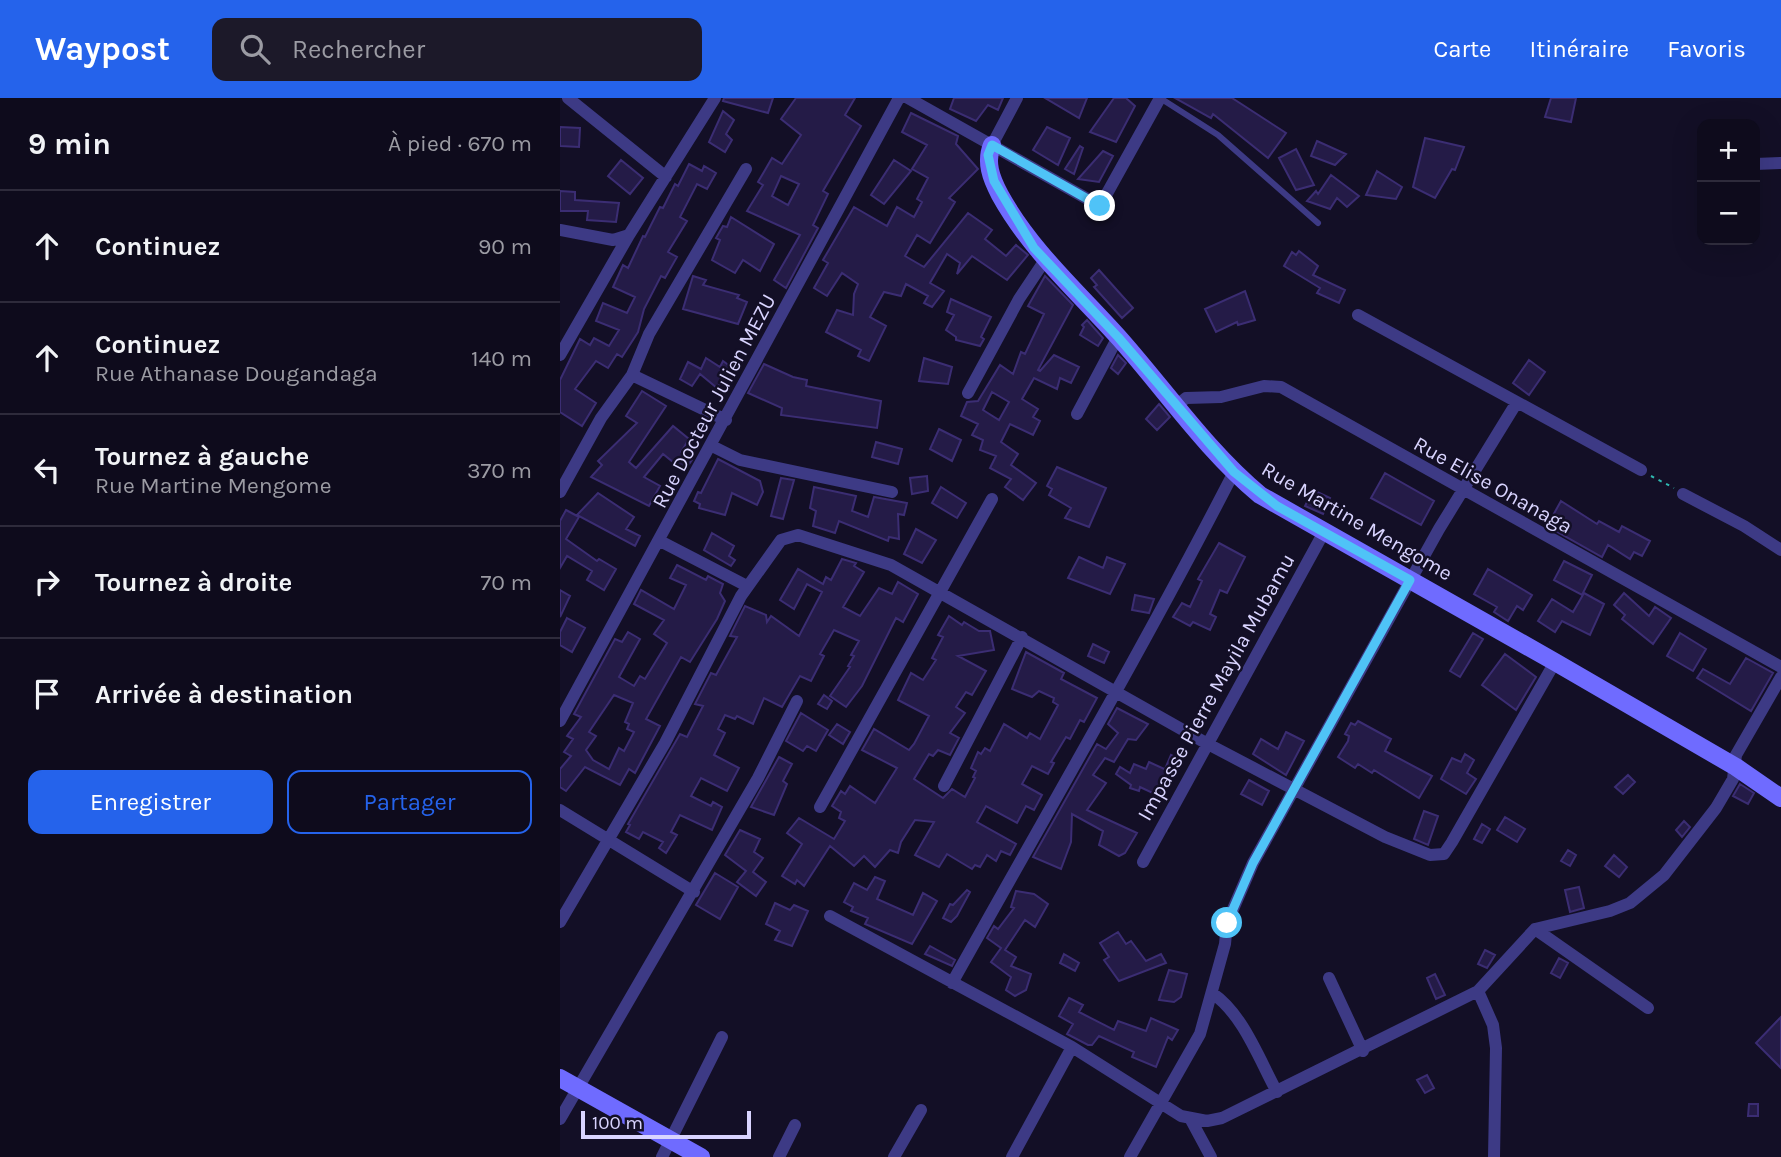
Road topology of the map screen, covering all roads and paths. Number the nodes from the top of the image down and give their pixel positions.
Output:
1 (568, 98) edge
2 (715, 98) edge
3 (899, 98) edge
4 (908, 98) edge
5 (1017, 98) edge
6 (1160, 98) edge
7 (992, 145) junction
8 (1781, 163) edge
9 (1760, 164) edge
10 (746, 169) dead end
11 (666, 177) junction
12 (1318, 223) dead end
13 (560, 230) edge
14 (629, 235) junction
15 (1045, 260) junction
16 (1358, 315) dead end
17 (1118, 337) junction
18 (560, 355) edge
19 (632, 375) junction
20 (968, 393) dead end
21 (1517, 402) junction
22 (1177, 405) junction
23 (1077, 414) dead end
24 (726, 421) junction
25 (712, 446) junction
26 (1641, 470) joint
27 (1234, 472) junction
28 (1461, 490) junction
29 (560, 492) edge
30 (892, 492) dead end
31 (1683, 494) joint
32 (992, 499) dead end
33 (1324, 532) junction
34 (660, 541) junction
35 (1781, 550) edge
36 (1410, 580) junction
37 (747, 586) junction
38 (938, 592) junction
39 (1022, 637) junction
40 (1555, 662) junction
41 (1781, 667) edge
42 (1781, 677) edge
43 (1114, 690) junction
44 (797, 701) dead end
45 (560, 721) edge
46 (1206, 743) junction
47 (1736, 767) junction
48 (944, 786) dead end
49 (1294, 789) junction
50 (1781, 798) edge
51 (820, 807) dead end
52 (560, 810) edge
53 (609, 840) junction
54 (1143, 862) dead end
55 (694, 892) junction
56 (830, 916) dead end
57 (560, 922) edge
58 (1535, 929) junction
59 (1329, 978) dead end
60 (952, 983) junction
61 (1479, 991) junction
62 (1212, 992) junction
63 (1648, 1008) dead end
64 (722, 1037) dead end
65 (1072, 1047) junction
66 (1363, 1051) junction
67 (560, 1078) edge
68 (577, 1088) junction
69 (1277, 1092) junction
70 (1160, 1105) junction
71 (921, 1110) dead end
72 (560, 1119) edge
73 (1191, 1120) junction
74 (795, 1125) dead end
75 (671, 1139) junction
76 (662, 1157) edge
77 (701, 1157) edge
78 (779, 1157) edge
79 (894, 1157) edge
80 (1012, 1157) edge
81 (1130, 1157) edge
82 (1211, 1157) edge
83 (1494, 1157) edge

1 - 11 street
2 - 11 street
3 - 24 street, Rue Docteur Julien MEZU
4 - 7 street
5 - 7 street
6 - 7 street
6 - 12 lane
7 - 15 street, Rue Martine Mengome
8 - 9 street
10 - 19 street
11 - 14 street
13 - 14 street
14 - 18 street
15 - 17 street, Rue Martine Mengome
15 - 20 street
16 - 21 street
17 - 22 street, Rue Martine Mengome
17 - 23 street
19 - 24 street
19 - 29 street
21 - 26 street
21 - 28 street
22 - 27 street, Rue Martine Mengome
22 - 28 street, Rue Elise Onanaga
24 - 25 street, Rue Docteur Julien MEZU
25 - 30 street
25 - 34 street, Rue Docteur Julien MEZU
26 - 31 path
27 - 33 street, Rue Martine Mengome
27 - 43 street
28 - 36 street
28 - 41 street, Rue Elise Onanaga
31 - 35 street
32 - 38 street
33 - 36 street, Rue Martine Mengome
33 - 46 street, Impasse Pierre Mayila Mubamu
34 - 37 street
34 - 45 street, Rue Docteur Julien MEZU
36 - 40 street, Rue Martine Mengome
36 - 49 street
37 - 38 street
37 - 53 street
38 - 39 street
38 - 51 street
39 - 43 street
39 - 48 street
40 - 47 street, Rue Martine Mengome
40 - 49 street
42 - 47 street
43 - 46 street
43 - 60 street
44 - 55 street
46 - 49 street
46 - 54 street, Impasse Pierre Mayila Mubamu
47 - 50 street, Rue Martine Mengome
47 - 58 street
49 - 62 street
52 - 53 street
53 - 55 street
53 - 57 street
55 - 68 street
56 - 60 street
58 - 61 street
58 - 63 street
59 - 66 street
60 - 65 street
61 - 66 street
61 - 83 street
62 - 69 street
62 - 70 street
64 - 75 street
65 - 70 street
65 - 80 street
66 - 69 street
67 - 68 street
68 - 72 street
68 - 75 street
69 - 73 street
70 - 73 street
70 - 81 street
71 - 79 street
73 - 82 street
74 - 78 street
75 - 76 street
75 - 77 street

